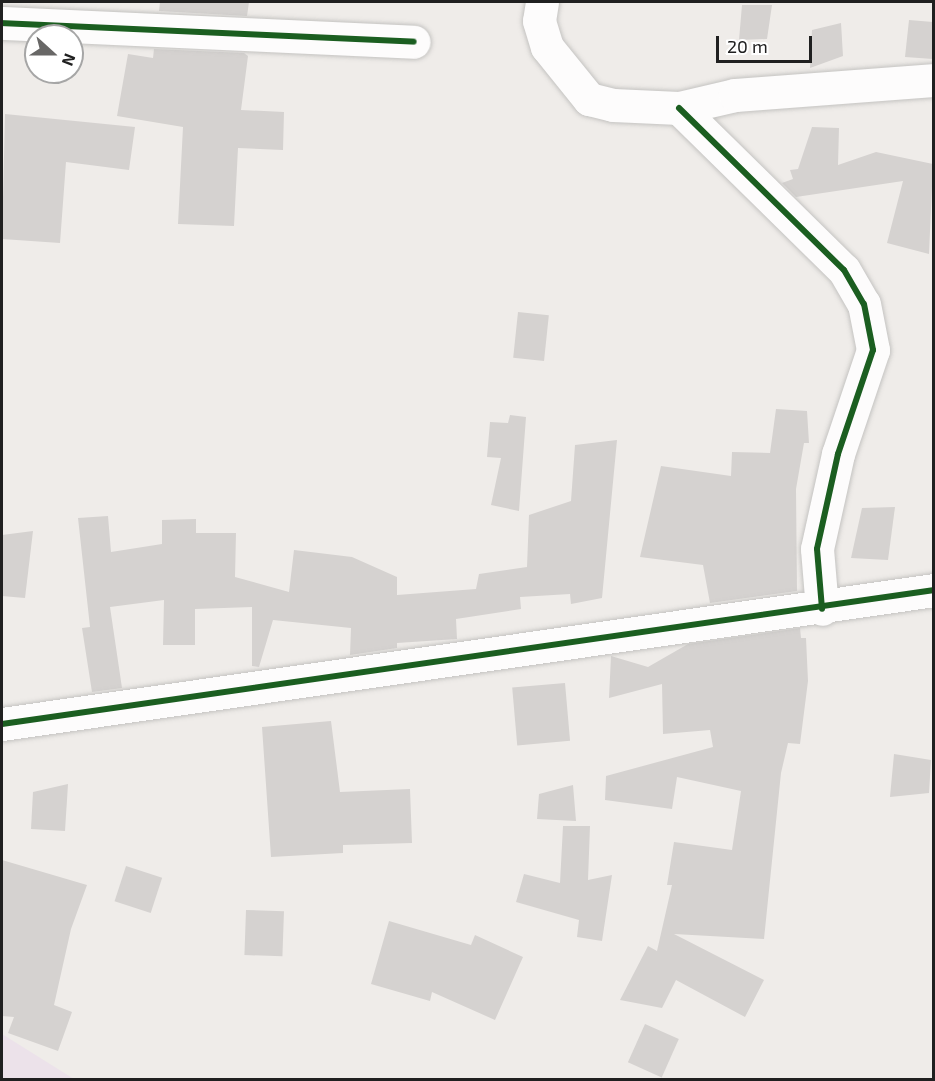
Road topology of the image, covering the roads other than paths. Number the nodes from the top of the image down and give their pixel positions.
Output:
1 (5, 2) edge
2 (542, 2) edge
3 (2, 8) edge
4 (2, 23) edge
5 (414, 42) dead end
6 (933, 80) edge
7 (679, 108) junction
8 (933, 590) edge
9 (822, 609) junction
10 (2, 724) edge

1 - 3 street
2 - 7 street
4 - 5 street
6 - 7 street
7 - 9 street
8 - 9 street
9 - 10 street

